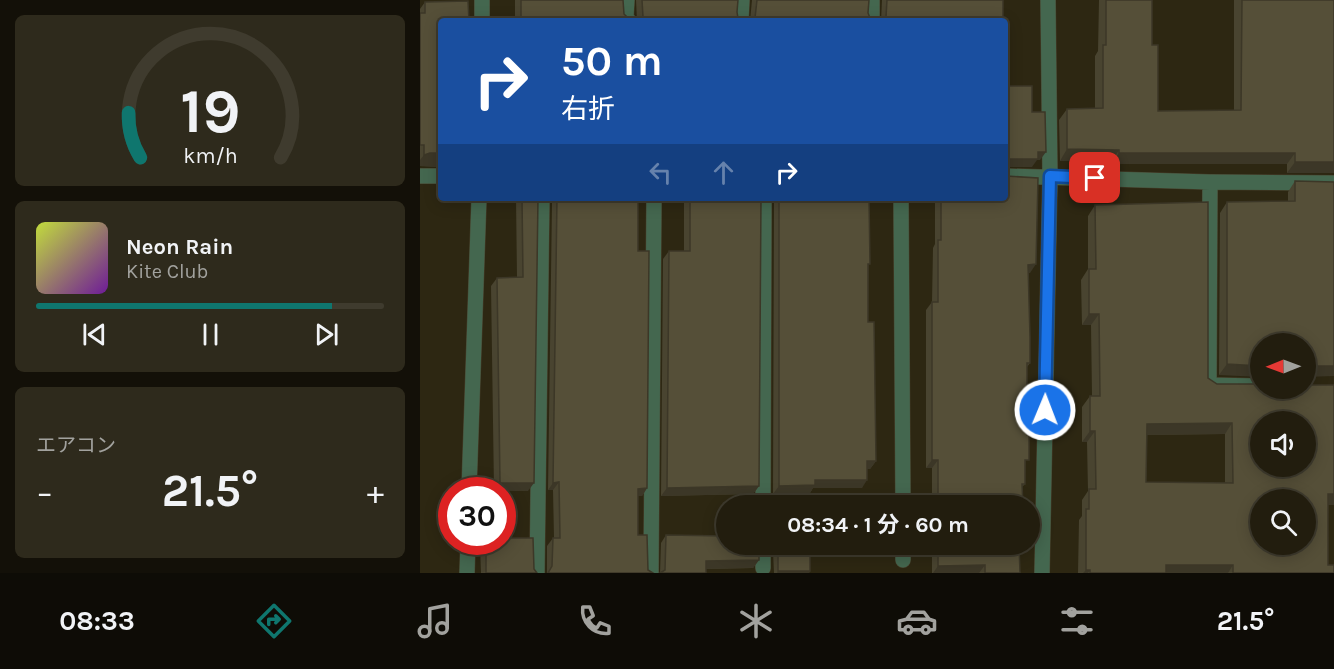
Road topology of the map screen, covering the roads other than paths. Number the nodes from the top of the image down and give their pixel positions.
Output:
1 (482, 0) edge
2 (627, 0) edge
3 (742, 0) edge
4 (872, 0) edge
5 (1048, 0) edge
6 (482, 18) edge
7 (627, 18) edge
8 (741, 18) edge
9 (872, 18) edge
10 (420, 176) edge
11 (438, 176) edge
12 (1008, 176) edge
13 (1050, 176) junction
14 (1210, 183) junction
15 (1334, 183) edge
16 (479, 201) edge
17 (542, 201) edge
18 (654, 201) edge
19 (764, 201) edge
20 (902, 201) edge
21 (1250, 386) edge
22 (470, 477) edge
23 (763, 495) edge
24 (903, 495) edge
25 (468, 555) edge
26 (763, 555) edge
27 (763, 568) dead end
28 (467, 573) edge
29 (537, 573) edge
30 (651, 573) edge
31 (1042, 573) edge

1 - 6 street
2 - 7 street
3 - 8 street
4 - 9 street
5 - 13 street
10 - 11 street
12 - 13 street
13 - 14 street
13 - 31 street
14 - 15 street
14 - 21 street
16 - 22 street
17 - 29 street
18 - 30 street
19 - 23 street
20 - 24 street
25 - 28 street
26 - 27 street

